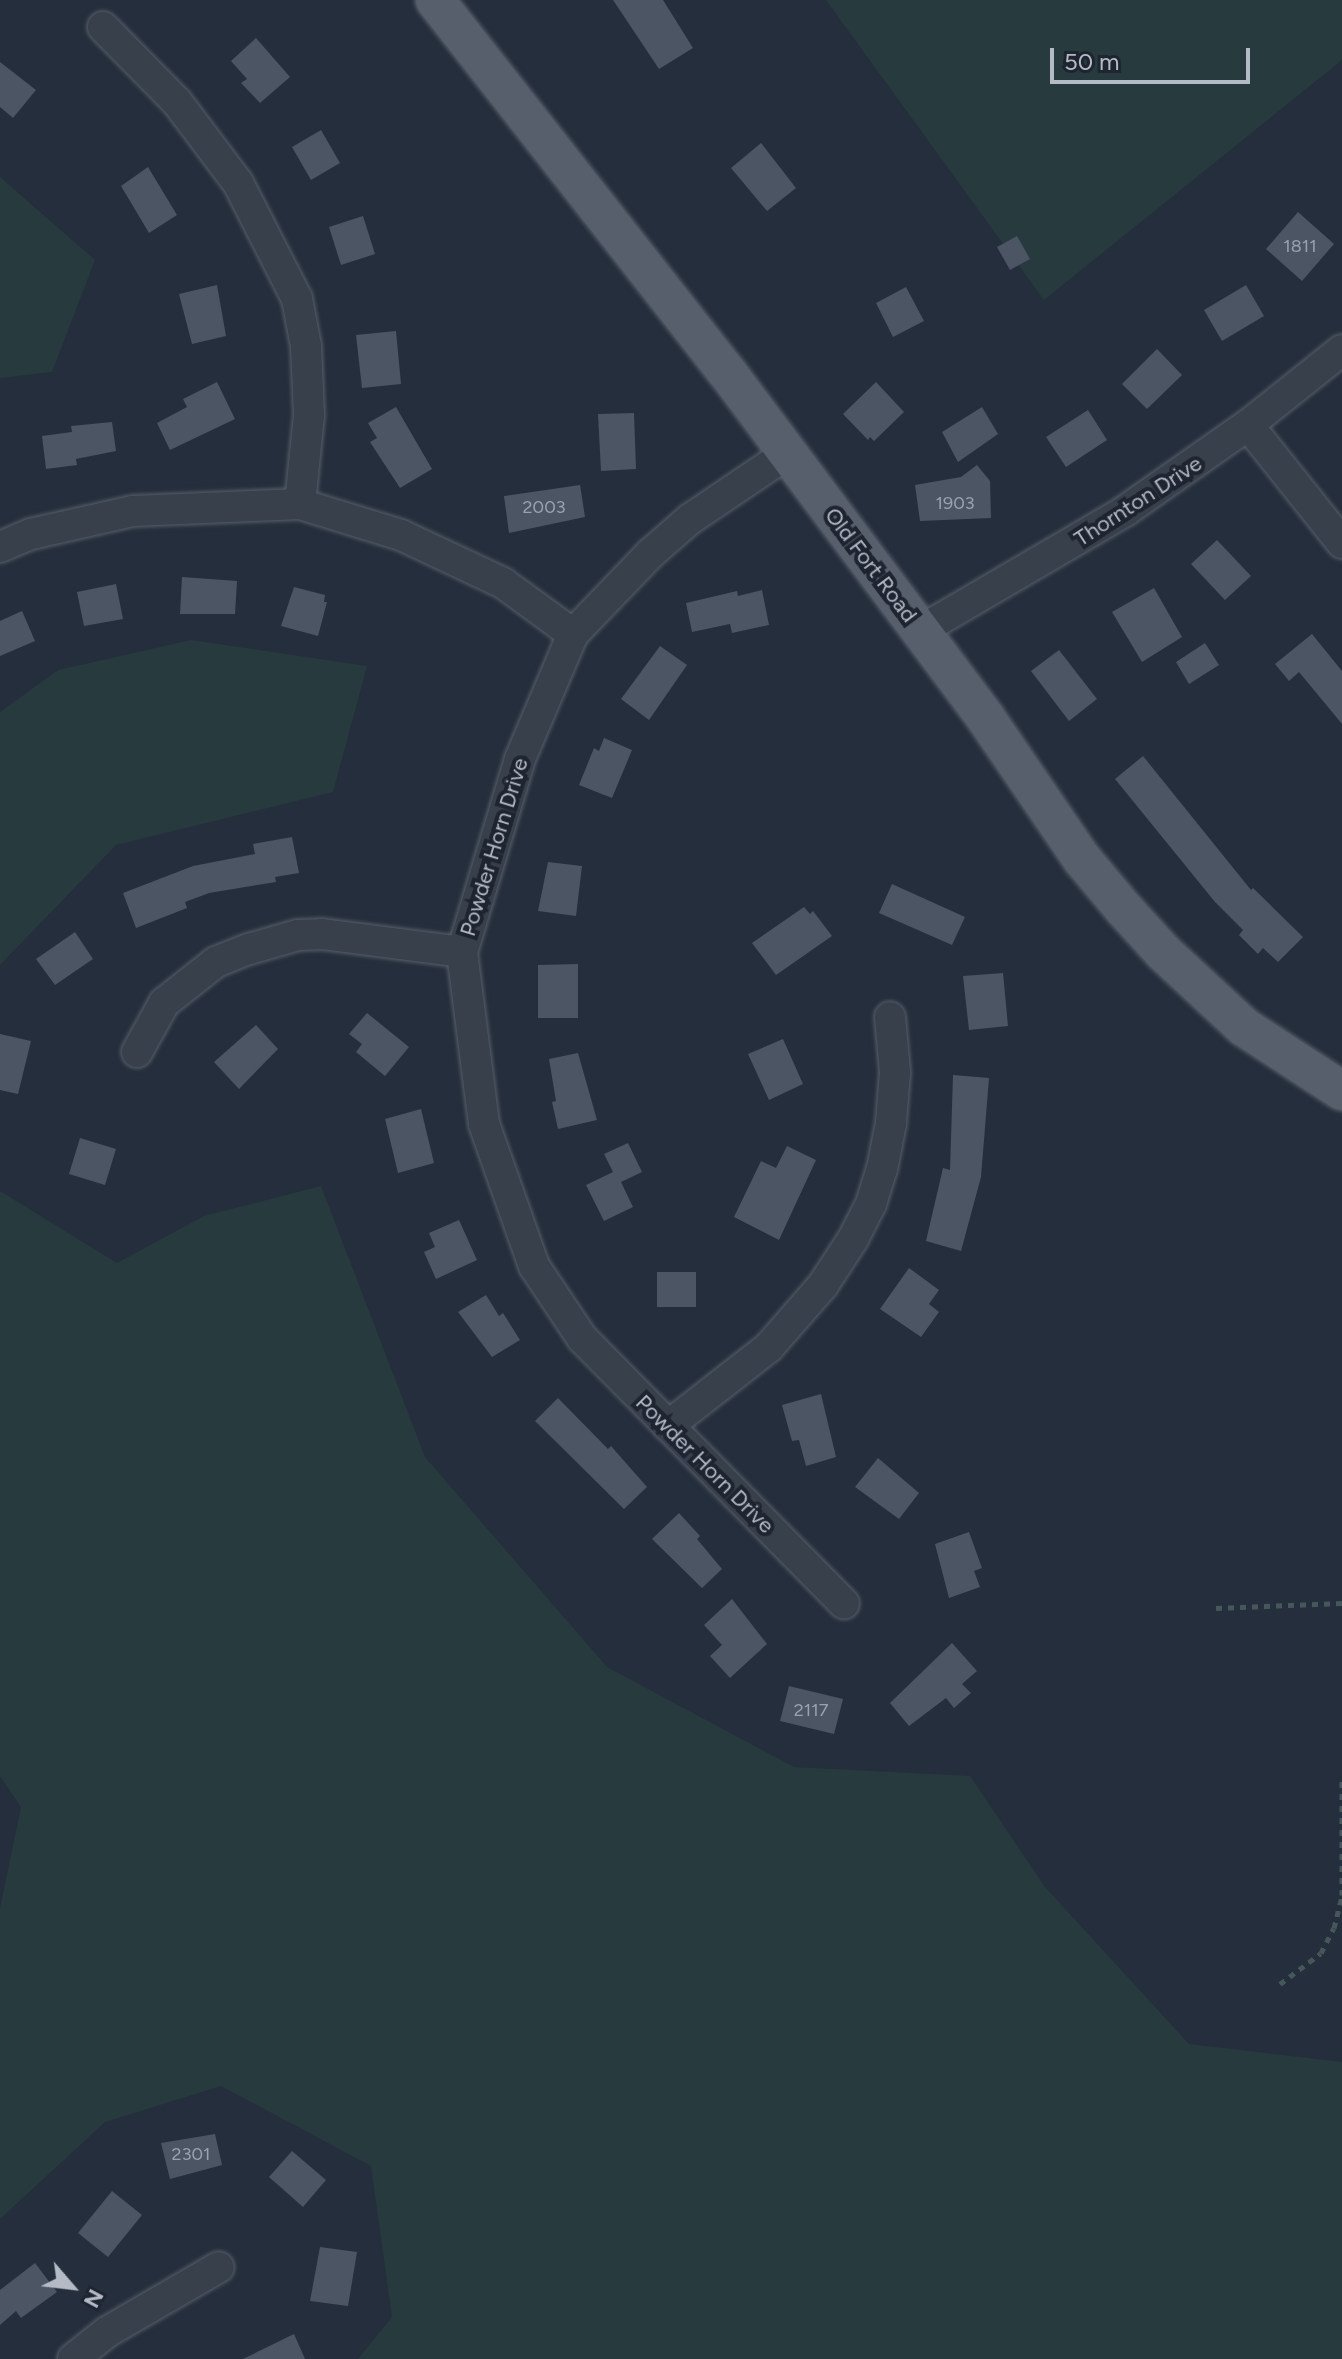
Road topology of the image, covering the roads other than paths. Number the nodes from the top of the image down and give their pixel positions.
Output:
1 (435, 0) edge
2 (103, 27) dead end
3 (1342, 350) edge
4 (1248, 425) junction
5 (788, 453) junction
6 (300, 504) junction
7 (1342, 543) edge
8 (0, 547) edge
9 (920, 631) junction
10 (573, 634) junction
11 (462, 952) junction
12 (890, 1017) dead end
13 (137, 1052) dead end
14 (1342, 1091) edge
15 (668, 1426) junction
16 (844, 1604) dead end
17 (219, 2267) dead end
18 (73, 2359) edge

1 - 5 main road, Old Fort Road
2 - 6 street
3 - 4 street, Thornton Drive
4 - 7 street
4 - 9 street, Thornton Drive
5 - 9 main road, Old Fort Road
5 - 10 street, Powder Horn Drive
6 - 8 street
6 - 10 street
9 - 14 main road, Old Fort Road
10 - 11 street, Powder Horn Drive
11 - 13 street
11 - 15 street, Powder Horn Drive
12 - 15 street
15 - 16 street, Powder Horn Drive
17 - 18 street

